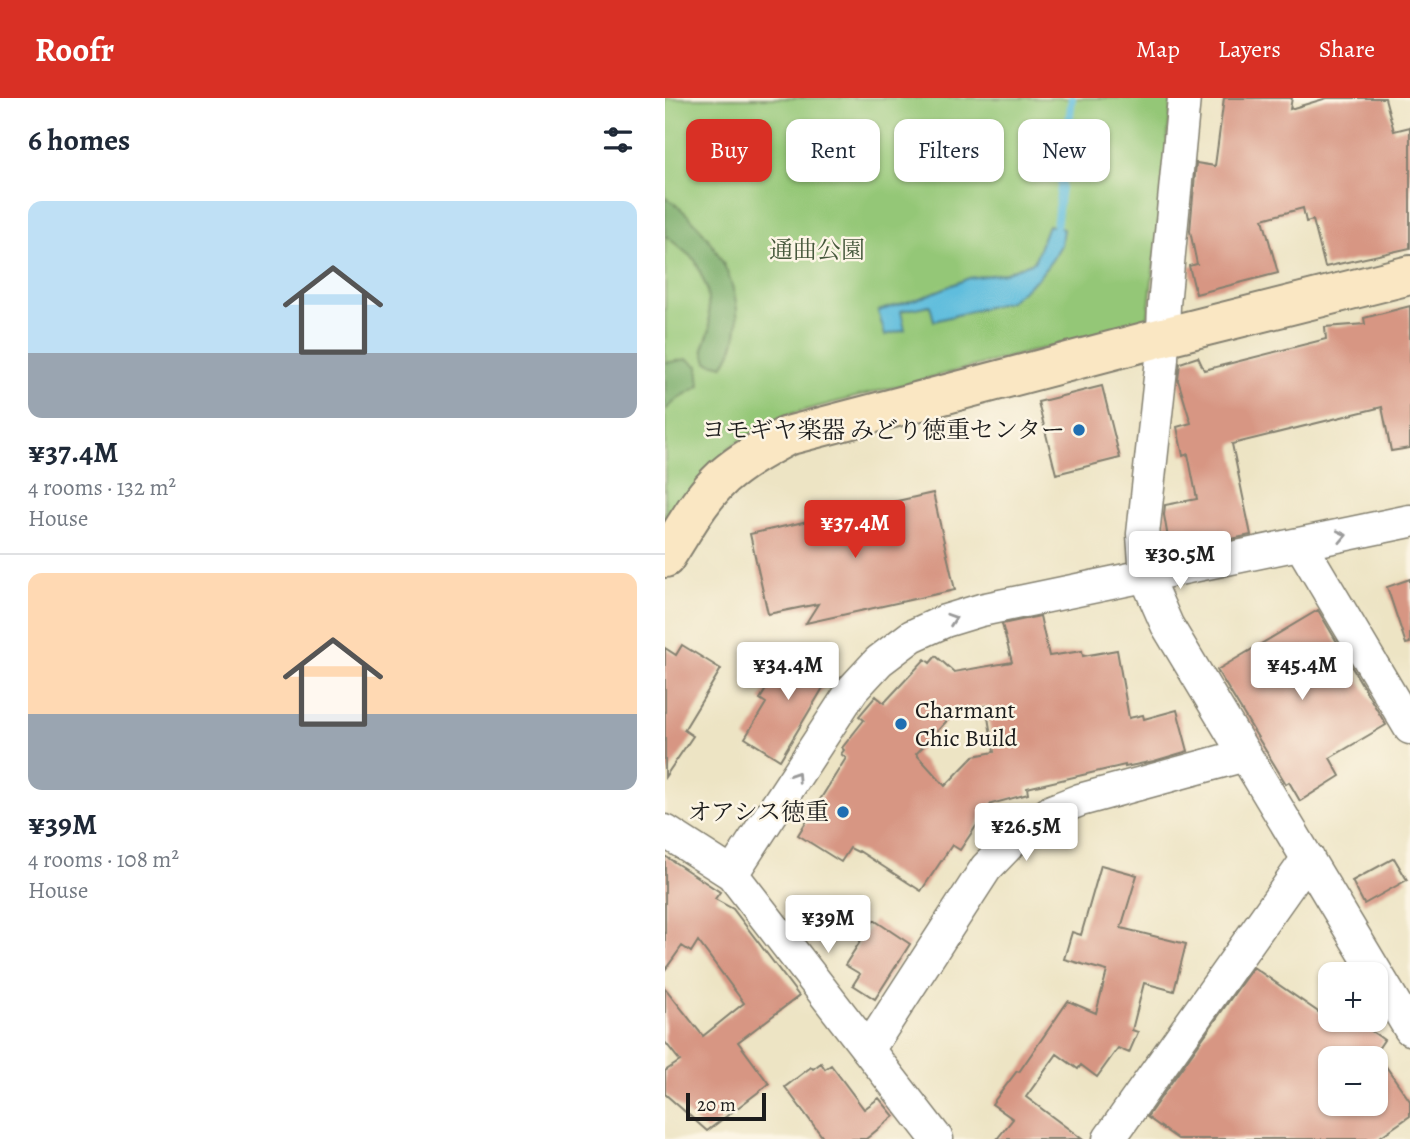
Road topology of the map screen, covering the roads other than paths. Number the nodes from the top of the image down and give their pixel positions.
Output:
1 (1184, 98) edge
2 (1410, 275) edge
3 (1163, 337) junction
4 (1410, 521) edge
5 (1301, 545) junction
6 (665, 558) edge
7 (1146, 577) junction
8 (1410, 728) edge
9 (1245, 754) junction
10 (665, 831) edge
11 (1308, 858) junction
12 (732, 874) junction
13 (1410, 1029) edge
14 (868, 1049) junction
15 (937, 1139) edge
16 (1109, 1139) edge

1 - 3 street
2 - 3 street
3 - 6 street
3 - 7 street
5 -> 4 street
5 - 7 street
5 - 8 street
7 - 9 street
12 -> 7 street
9 - 11 street
9 - 14 street
10 - 12 street
11 - 13 street
11 - 16 street
12 - 14 street
14 - 15 street

